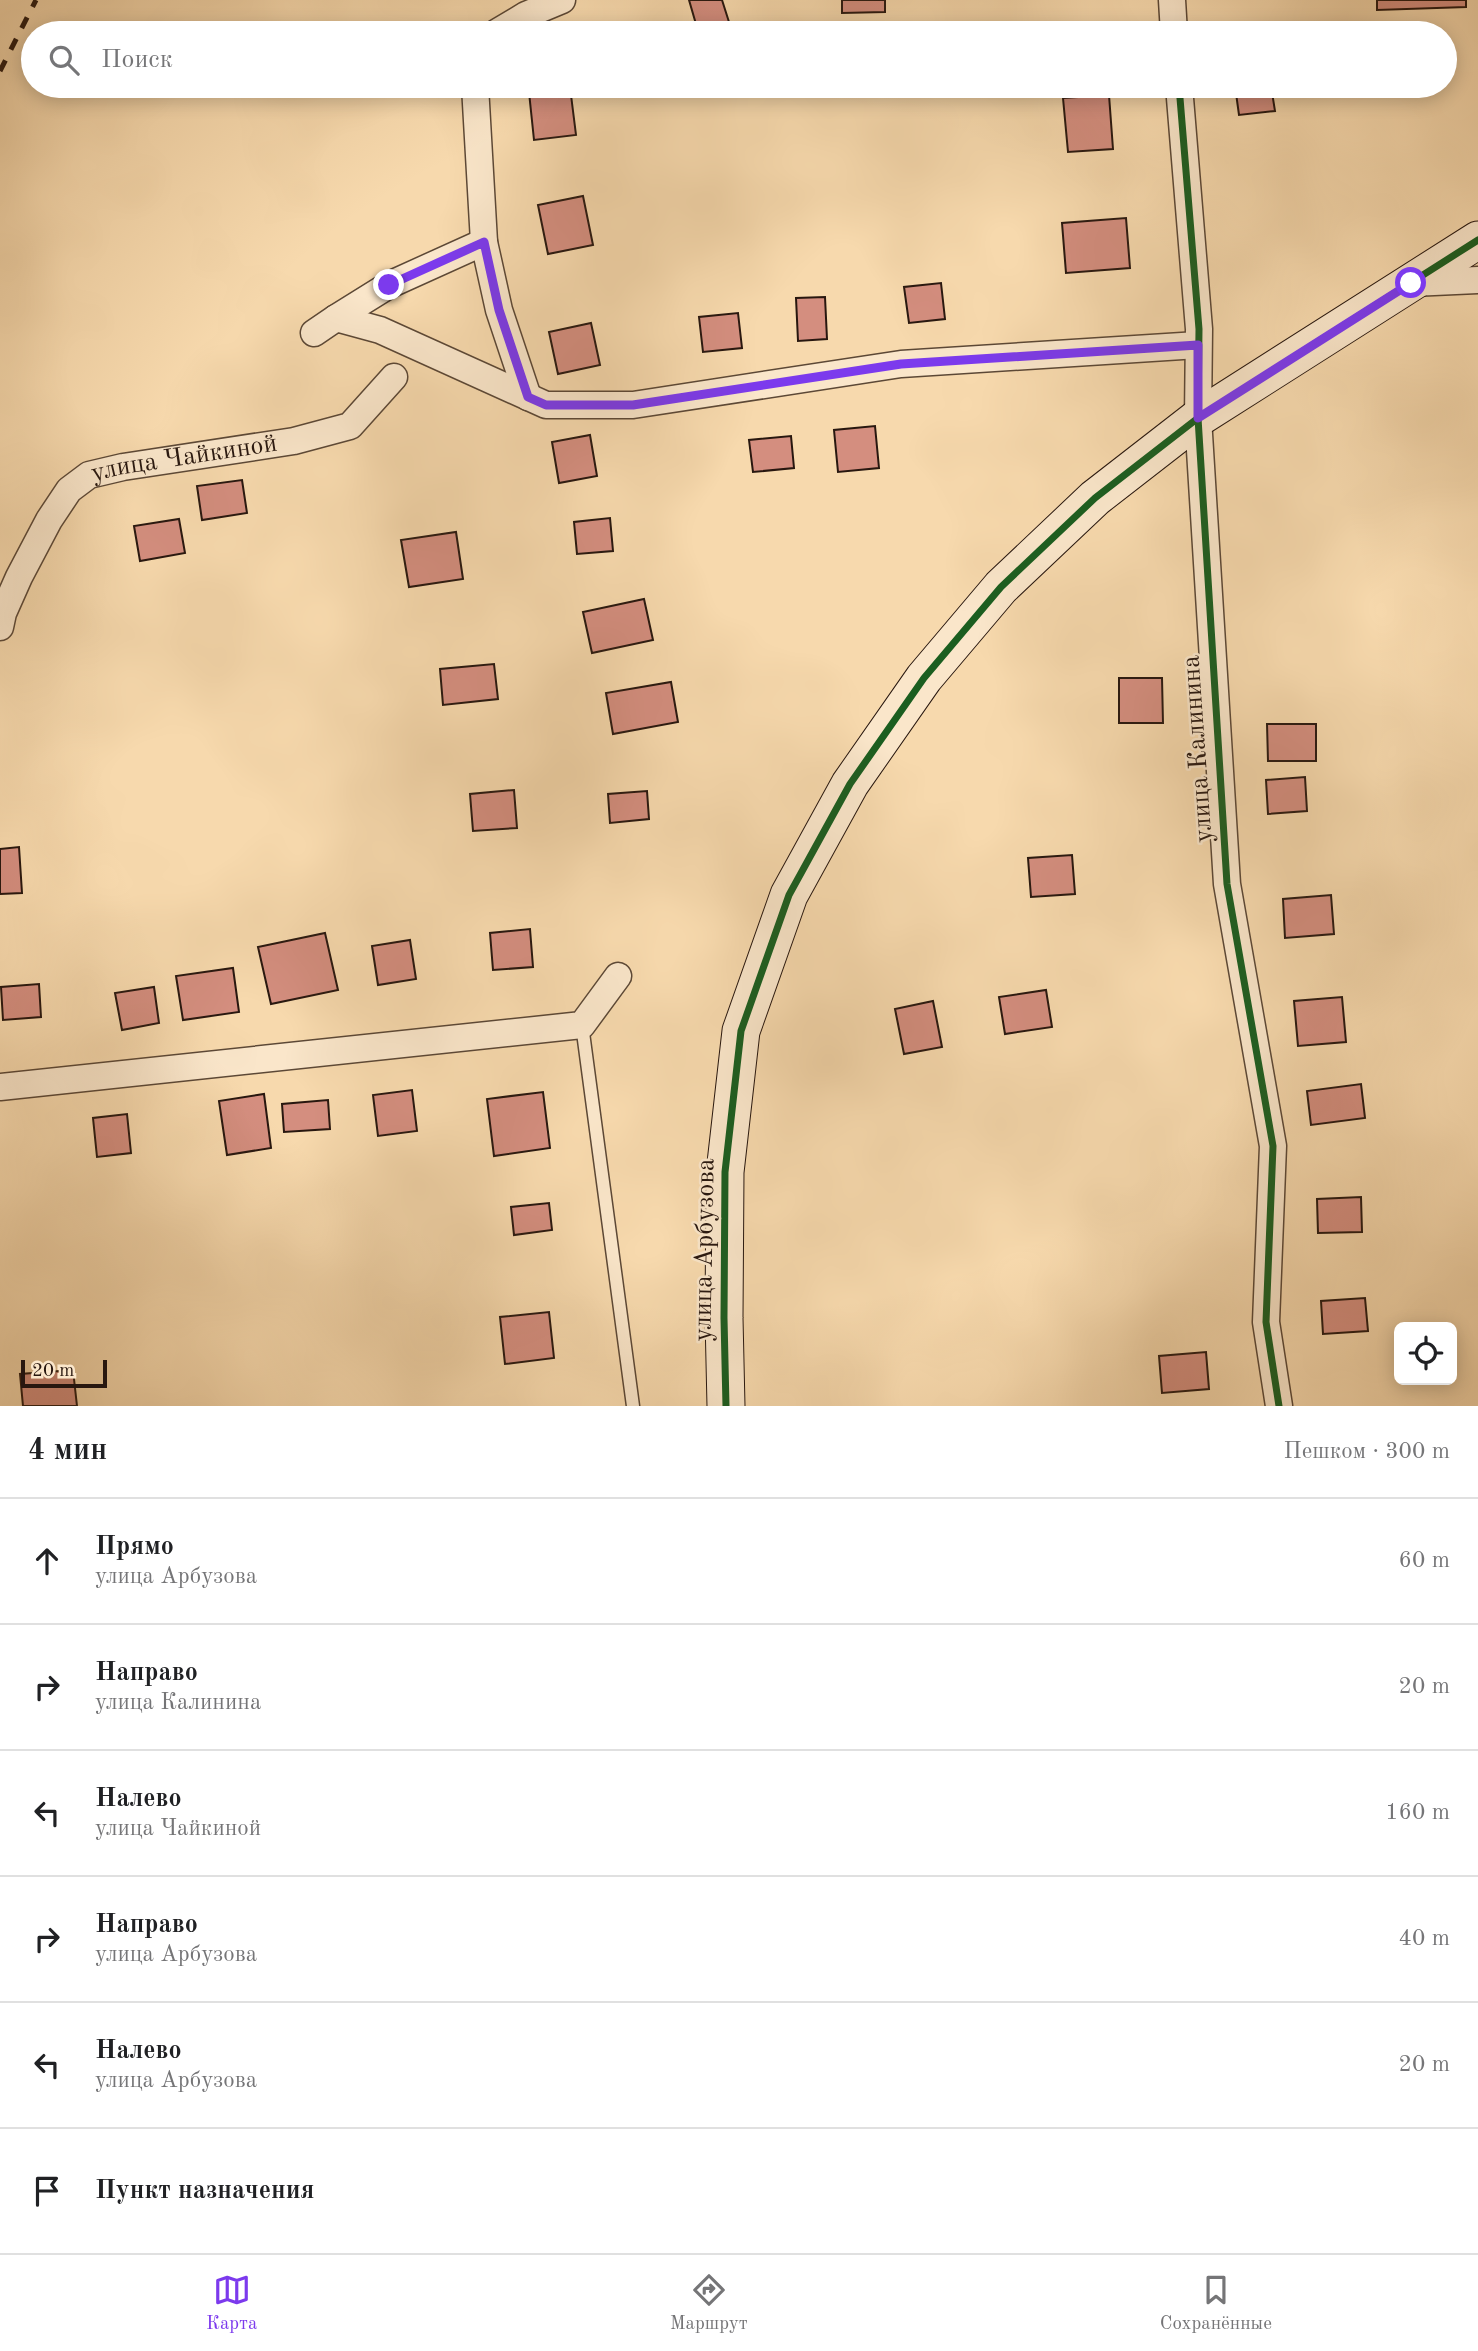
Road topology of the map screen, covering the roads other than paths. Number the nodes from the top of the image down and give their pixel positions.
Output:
1 (562, 0) edge
2 (1172, 0) edge
3 (516, 21) edge
4 (1173, 21) edge
5 (476, 98) edge
6 (1180, 98) edge
7 (1478, 240) edge
8 (484, 242) junction
9 (1478, 280) edge
10 (1411, 283) junction
11 (337, 318) junction
12 (314, 333) dead end
13 (1198, 345) junction
14 (394, 377) dead end
15 (528, 397) junction
16 (1198, 418) junction
17 (0, 627) edge
18 (618, 976) dead end
19 (582, 1025) junction
20 (0, 1087) edge
21 (633, 1406) edge
22 (726, 1406) edge
23 (1279, 1406) edge

1 - 3 street
2 - 4 street
5 - 8 street
6 - 13 street, улица Калинина
7 - 10 street, улица Арбузова
8 - 11 street
8 - 15 street
9 - 10 street
10 - 16 street, улица Арбузова
11 - 12 street
11 - 15 street
13 - 15 street
13 - 16 street, улица Калинина
14 - 17 street, улица Чайкиной
16 - 22 street, улица Арбузова
16 - 23 street, улица Калинина
18 - 19 street
19 - 20 street
19 - 21 lane

